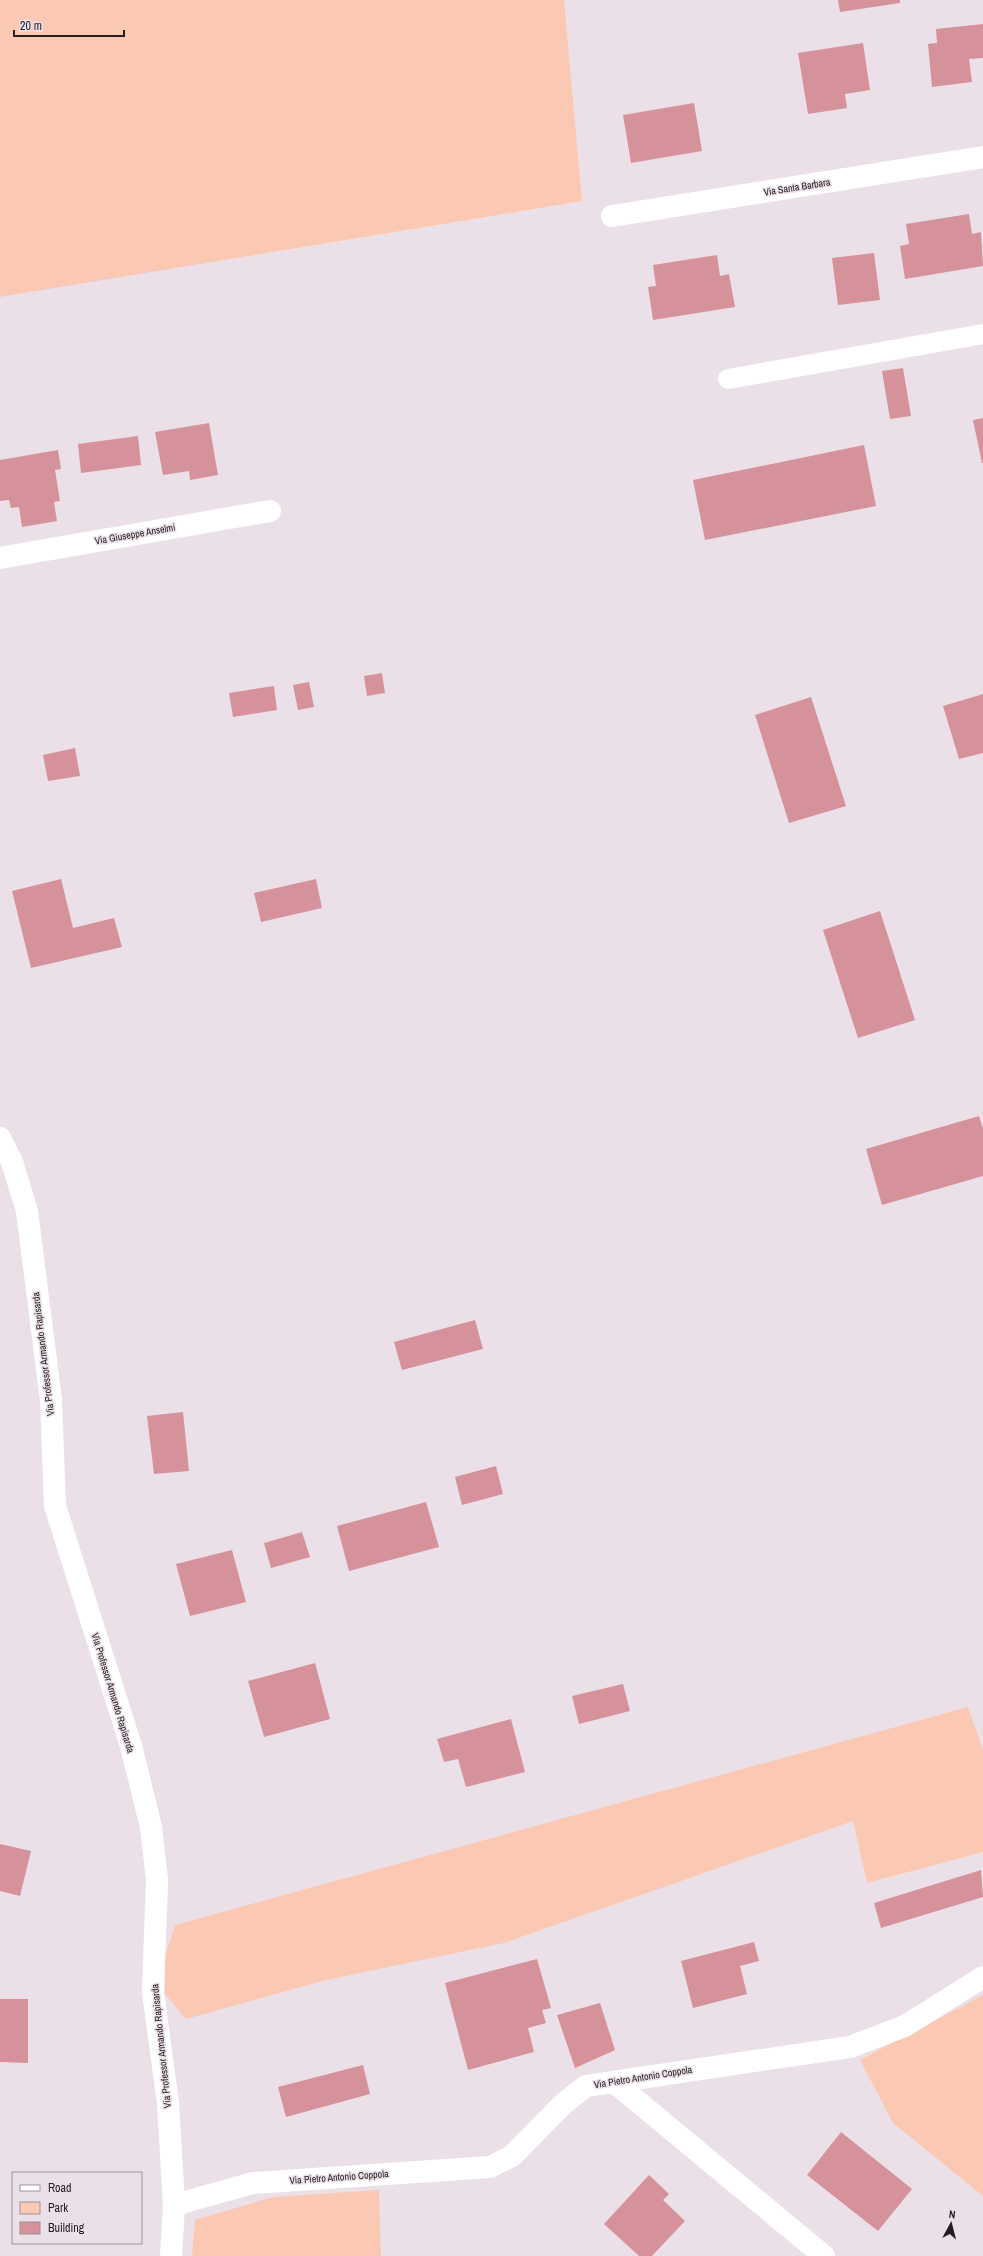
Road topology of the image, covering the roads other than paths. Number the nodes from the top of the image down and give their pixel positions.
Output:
1 (983, 157) edge
2 (612, 216) dead end
3 (983, 334) edge
4 (728, 379) dead end
5 (270, 511) dead end
6 (0, 558) edge
7 (0, 1138) edge
8 (983, 1977) edge
9 (614, 2082) junction
10 (174, 2205) junction
11 (171, 2256) edge
12 (824, 2256) edge

1 - 2 street, Via Santa Barbara
3 - 4 lane
5 - 6 street, Via Giuseppe Anselmi
7 - 10 street, Via Professor Armando Rapisarda
8 - 9 street, Via Pietro Antonio Coppola
9 - 10 street, Via Pietro Antonio Coppola
9 - 12 street
10 - 11 street, Via Professor Armando Rapisarda

